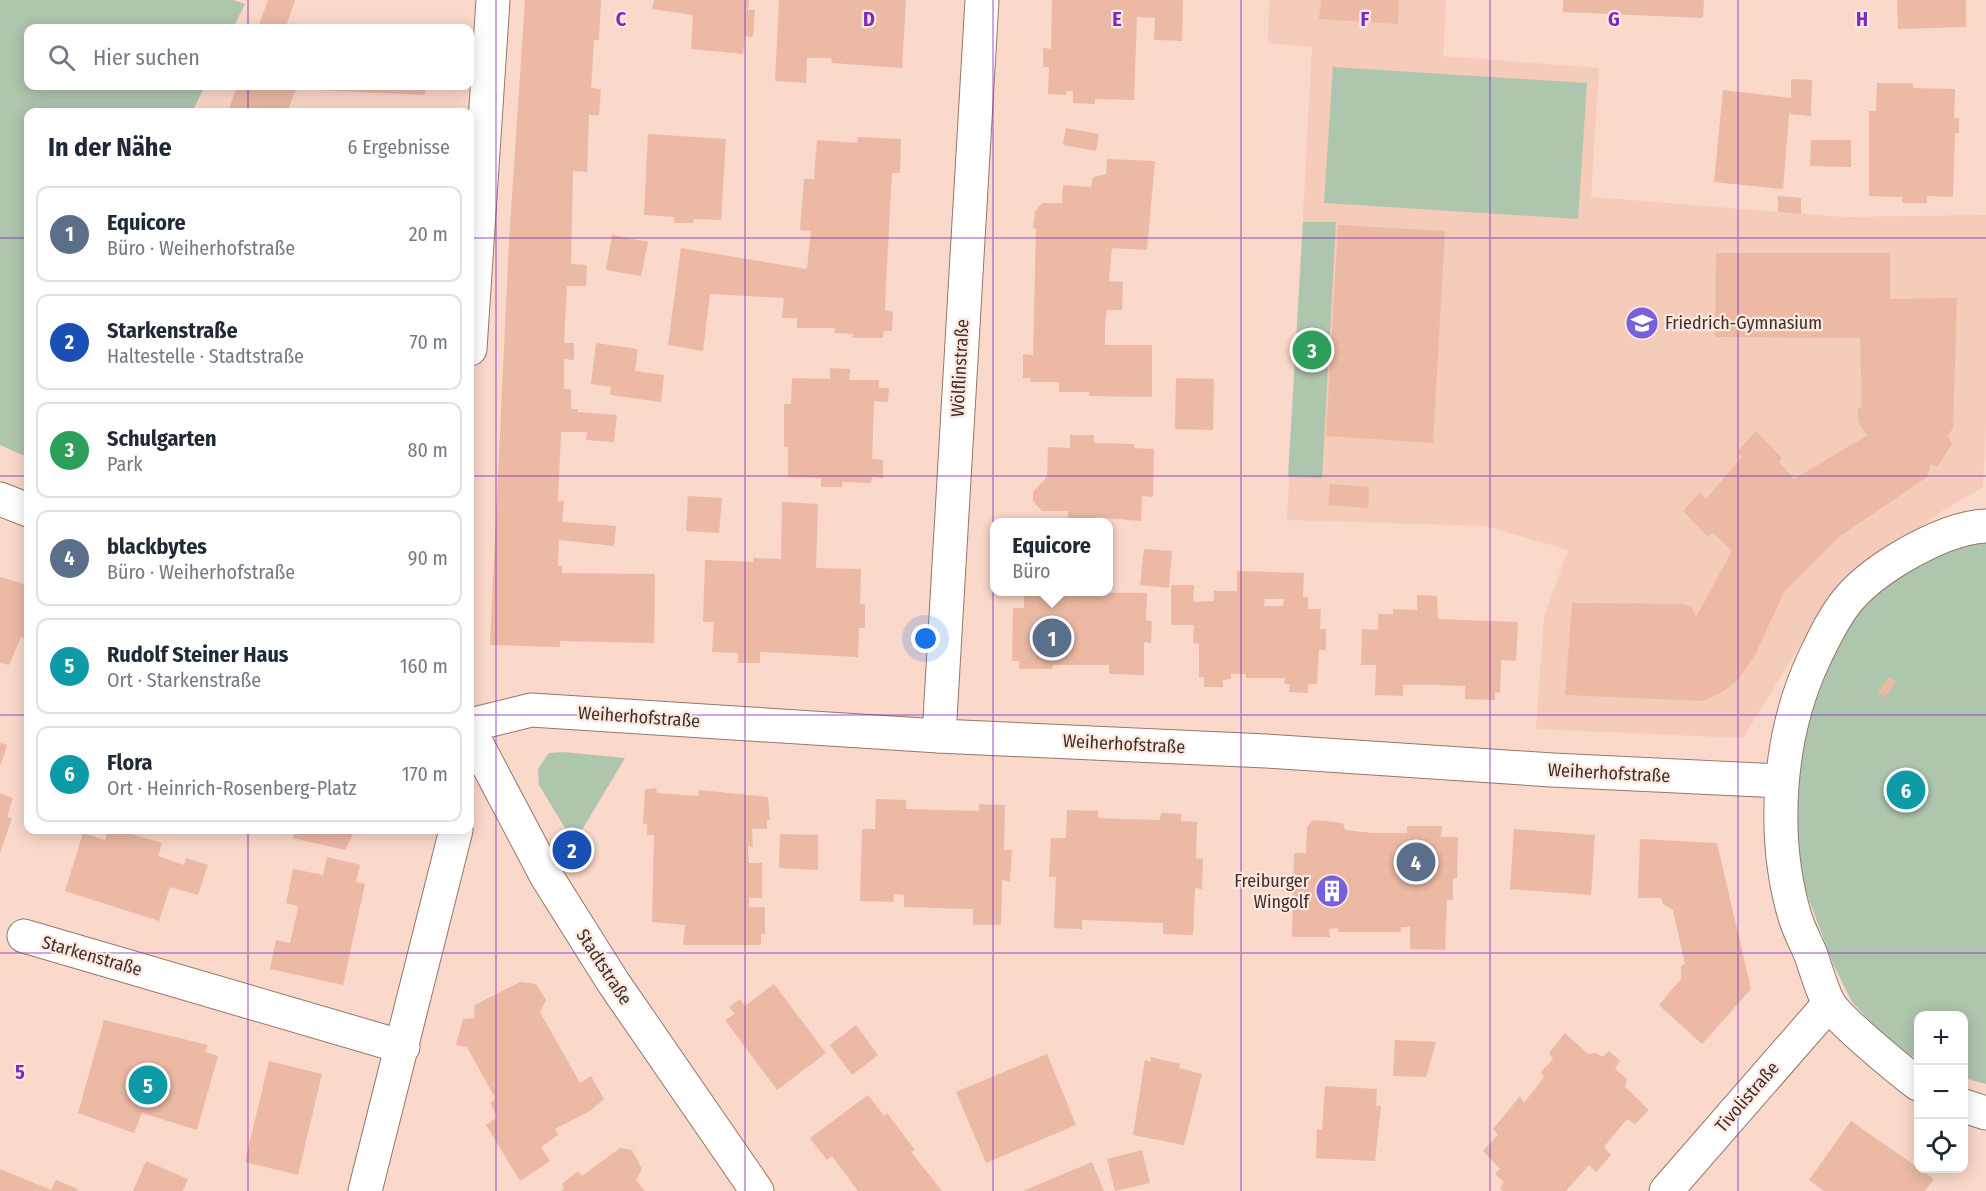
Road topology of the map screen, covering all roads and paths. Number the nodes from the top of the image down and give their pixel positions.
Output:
1 (493, 0) edge
2 (982, 0) edge
3 (474, 288) edge
4 (0, 499) edge
5 (24, 508) edge
6 (1986, 526) edge
7 (528, 712) dead end
8 (939, 736) junction
9 (474, 738) edge
10 (474, 739) edge
11 (474, 745) edge
12 (1780, 781) junction
13 (455, 834) edge
14 (24, 936) dead end
15 (1829, 1004) junction
16 (403, 1047) junction
17 (1914, 1081) edge
18 (1968, 1108) edge
19 (1986, 1113) edge
20 (365, 1191) edge
21 (757, 1191) edge
22 (1666, 1191) edge

1 - 3 street
2 - 8 street, Wölflinstraße
4 - 5 street
6 - 12 street
7 - 10 street
8 - 9 street, Weiherhofstraße
8 - 12 street, Weiherhofstraße
11 - 21 street, Stadtstraße
12 - 15 street
13 - 16 street
14 - 16 street, Starkenstraße
15 - 17 street
15 - 22 street, Tivolistraße
16 - 20 street
18 - 19 street

